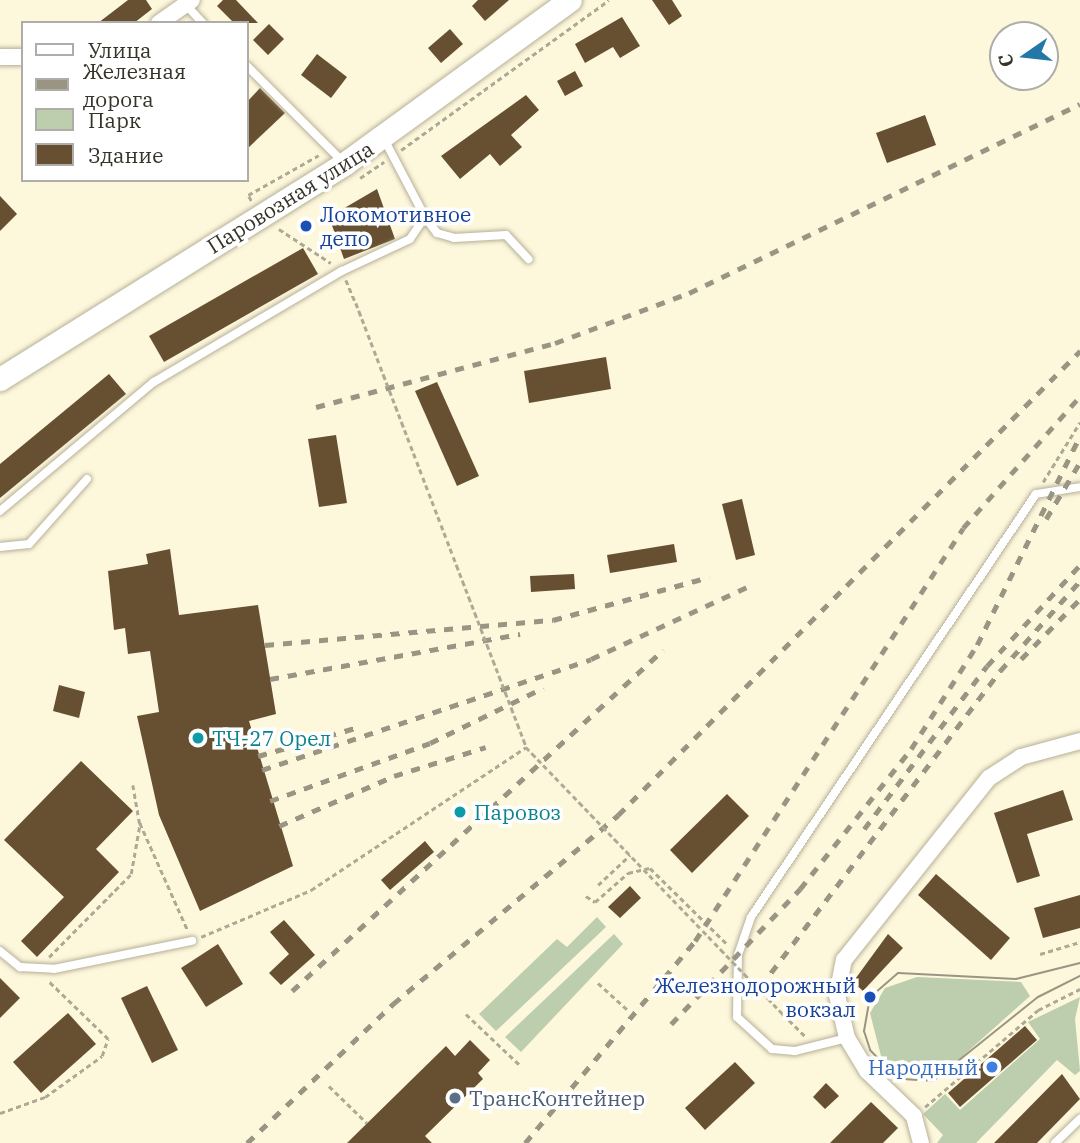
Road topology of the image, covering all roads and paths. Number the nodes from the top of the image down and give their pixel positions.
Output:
1 (570, 0) edge
2 (609, 0) edge
3 (189, 3) edge
4 (162, 21) edge
5 (202, 21) edge
6 (0, 57) edge
7 (21, 57) edge
8 (248, 67) edge
9 (388, 147) junction
10 (346, 175) junction
11 (425, 217) junction
12 (291, 221) dead end
13 (280, 228) junction
14 (274, 232) dead end
15 (528, 259) dead end
16 (342, 271) junction
17 (0, 379) edge
18 (1080, 422) edge
19 (87, 479) dead end
20 (1080, 487) edge
21 (1036, 494) junction
22 (0, 511) edge
23 (0, 547) edge
24 (1079, 745) edge
25 (526, 747) junction
26 (133, 785) dead end
27 (140, 823) junction
28 (630, 855) junction
29 (597, 885) dead end
30 (586, 896) dead end
31 (192, 941) junction
32 (1080, 942) edge
33 (0, 951) edge
34 (1040, 954) dead end
35 (738, 955) junction
36 (36, 970) junction
37 (598, 983) dead end
38 (1080, 989) edge
39 (629, 1011) dead end
40 (467, 1014) dead end
41 (796, 1027) dead end
42 (847, 1038) junction
43 (521, 1066) dead end
44 (329, 1086) dead end
45 (0, 1113) edge
46 (914, 1116) junction
47 (1080, 1119) edge
48 (367, 1123) dead end
49 (921, 1143) edge
50 (1055, 1143) edge

1 - 9 main road, Паровозная улица
2 - 9 path
3 - 4 street
3 - 5 lane
6 - 7 street
8 - 10 lane
9 - 10 main road, Паровозная улица
9 - 10 path
9 - 11 lane
10 - 17 main road, Паровозная улица
11 - 15 lane
11 - 16 lane
12 - 13 path
13 - 14 path
13 - 16 path
16 - 22 lane
16 - 25 path, bridge
18 - 21 path
19 - 23 lane
20 - 21 lane
21 - 35 lane
24 - 42 street
25 - 28 path, bridge
25 - 31 path
26 - 27 path
27 - 31 path
27 - 36 path
28 - 29 path
28 - 41 path, bridge
30 - 35 path
31 - 36 lane
32 - 34 path
33 - 36 lane
35 - 42 lane
36 - 45 path
37 - 39 path
38 - 46 path
40 - 43 path
42 - 46 street
44 - 48 path
46 - 49 street
47 - 50 lane

